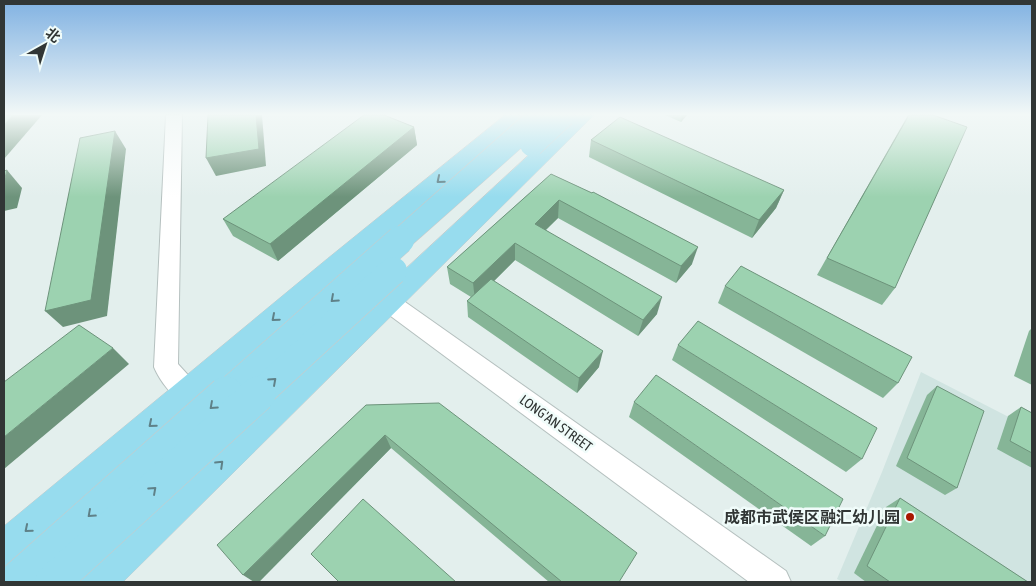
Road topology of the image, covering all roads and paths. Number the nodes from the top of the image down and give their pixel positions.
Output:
1 (173, 142) edge
2 (486, 142) edge
3 (511, 142) edge
4 (535, 142) edge
5 (556, 142) edge
6 (336, 266) junction
7 (388, 302) junction
8 (188, 393) junction
9 (4, 550) edge
10 (14, 582) edge
11 (53, 582) edge
12 (96, 582) edge
13 (775, 582) edge

1 - 8 street
2 -> 6 main road
3 -> 10 main road, bridge
11 -> 4 main road, bridge
5 - 7 main road
6 - 7 street, LONG'AN STREET
6 -> 8 main road
12 -> 7 main road
7 - 13 street, LONG'AN STREET
8 -> 9 main road

